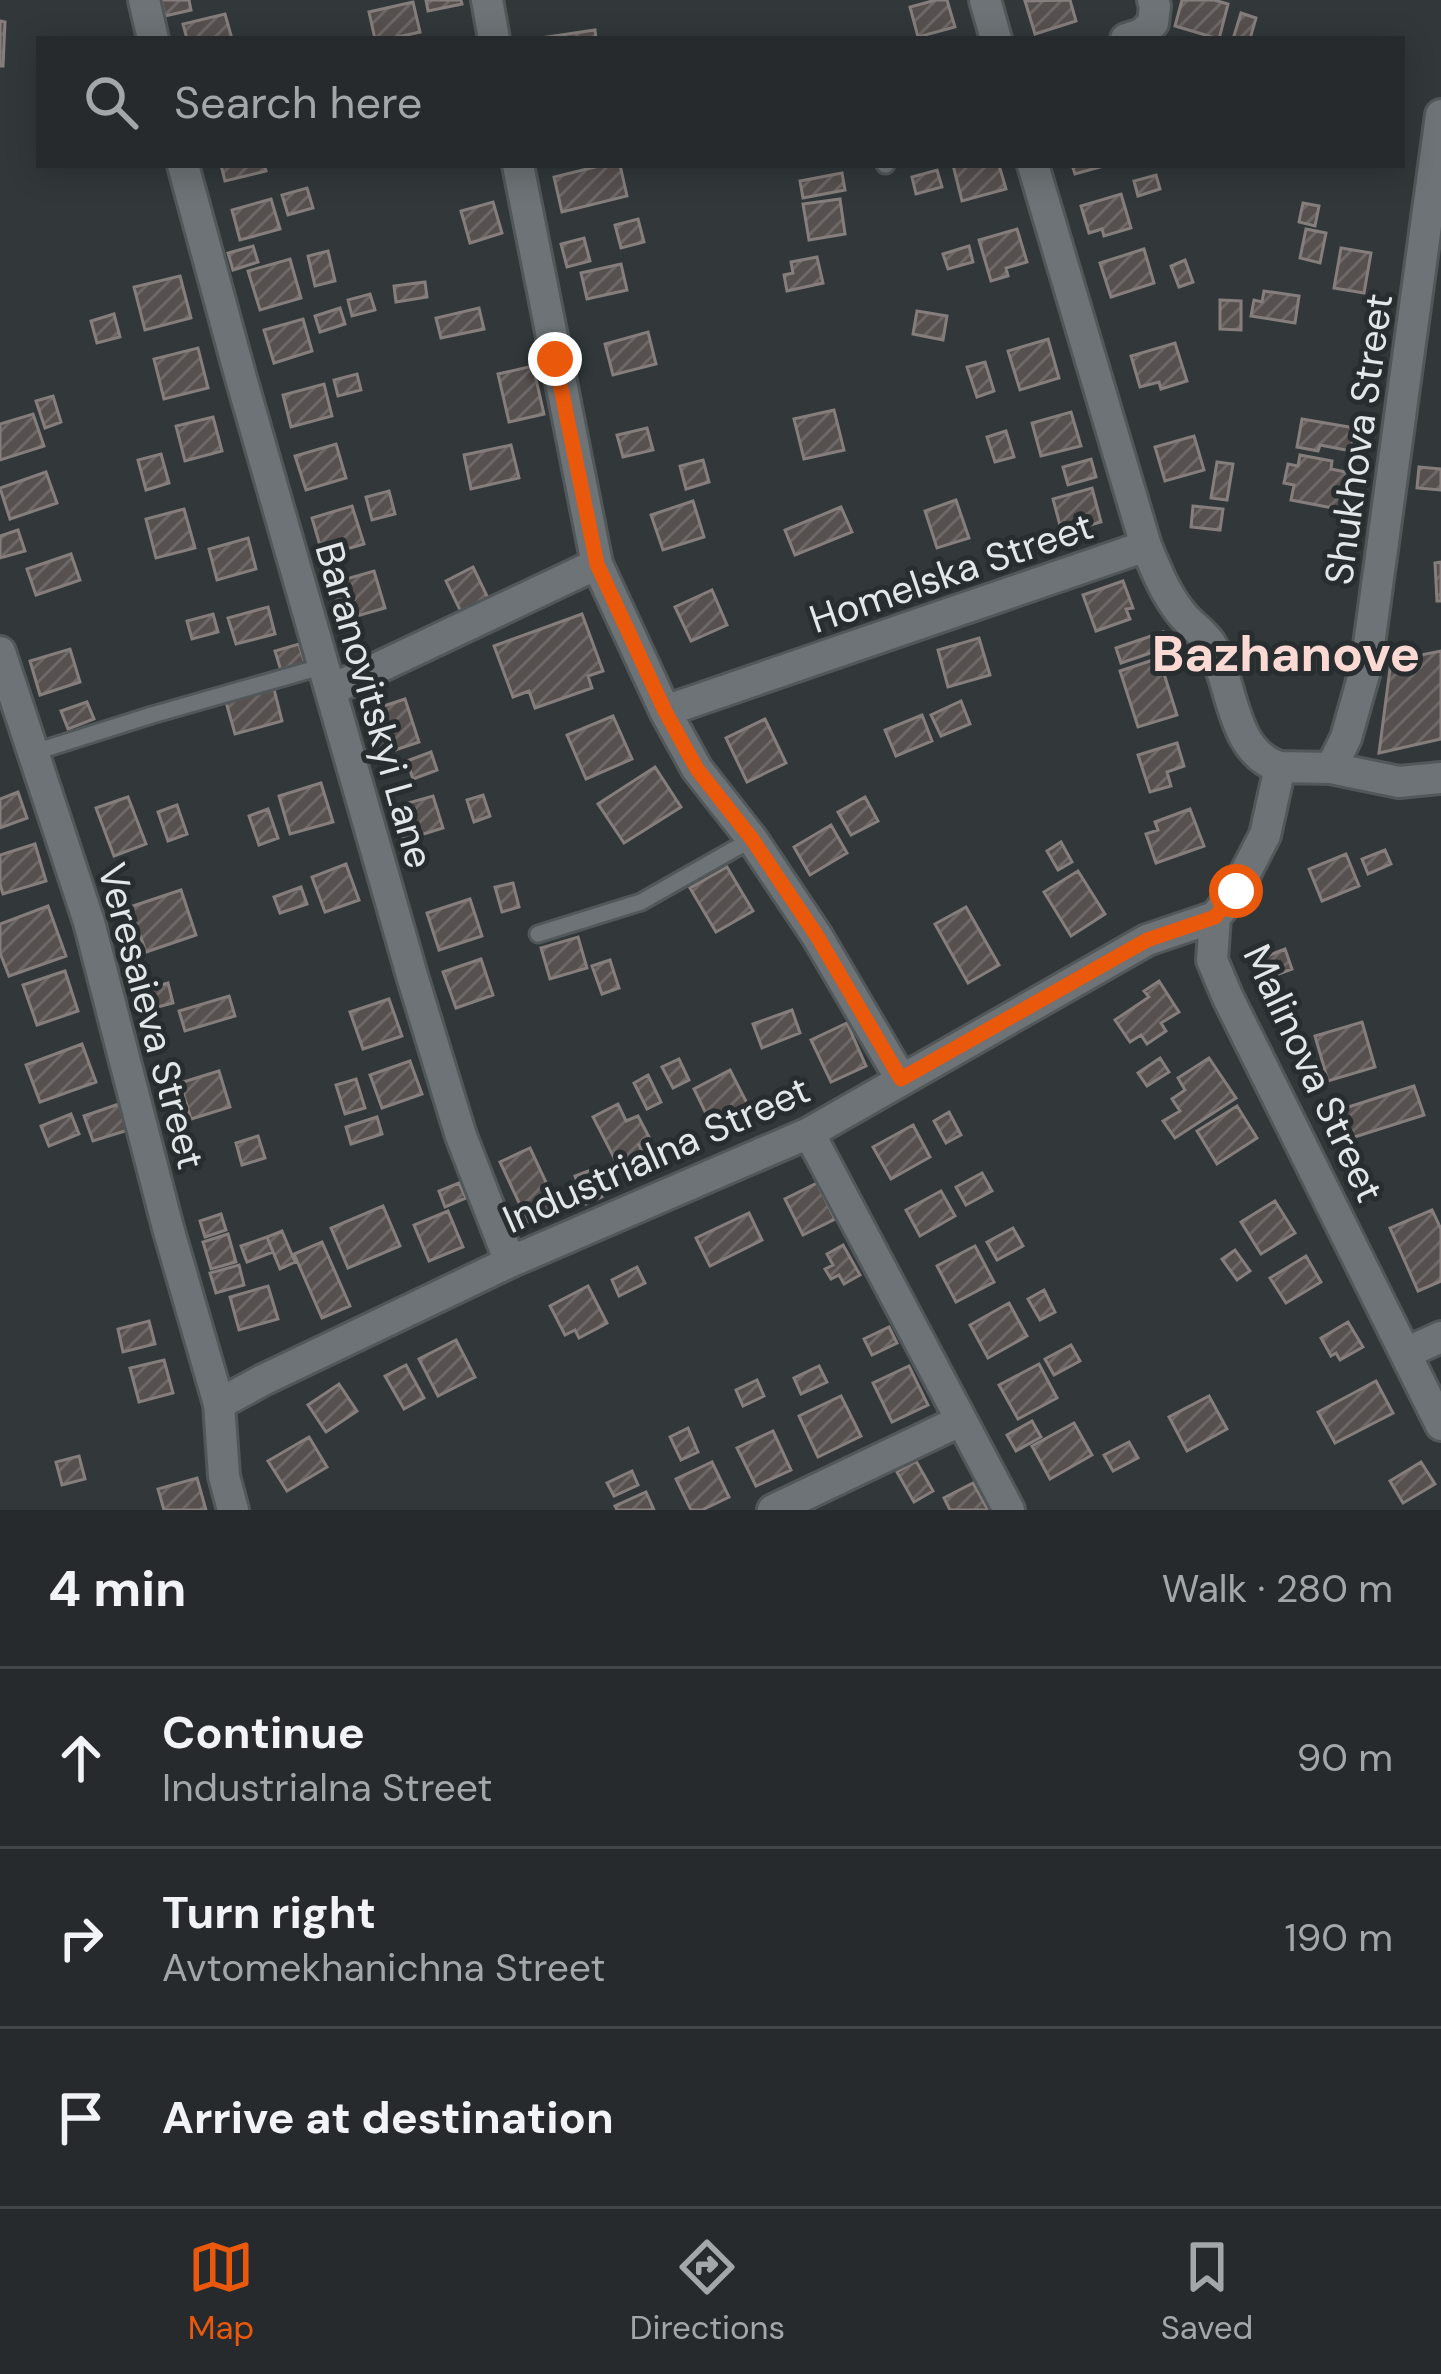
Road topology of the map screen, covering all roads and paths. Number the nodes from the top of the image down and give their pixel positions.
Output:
1 (144, 0) edge
2 (487, 0) edge
3 (985, 0) edge
4 (1153, 0) edge
5 (153, 36) edge
6 (493, 36) edge
7 (996, 36) edge
8 (1136, 36) edge
9 (1441, 115) edge
10 (1438, 164) edge
11 (185, 168) edge
12 (519, 168) edge
13 (1034, 168) edge
14 (1146, 546) junction
15 (597, 564) junction
16 (0, 652) edge
17 (328, 678) junction
18 (665, 711) junction
19 (35, 752) junction
20 (1280, 767) junction
21 (1331, 768) junction
22 (1441, 778) edge
23 (752, 839) junction
24 (1215, 917) junction
25 (538, 934) dead end
26 (901, 1079) junction
27 (809, 1133) junction
28 (510, 1262) junction
29 (1441, 1337) edge
30 (1406, 1353) junction
31 (219, 1404) junction
32 (960, 1421) junction
33 (1441, 1425) edge
34 (233, 1510) edge
35 (773, 1510) edge
36 (1009, 1510) edge

1 - 5 street
2 - 6 street
3 - 7 street
4 - 8 street
9 - 10 street, Shukhova Street
10 - 21 street, Shukhova Street
11 - 17 street, Baranovitskyi Lane
12 - 15 street
13 - 14 street
14 - 18 street, Homelska Street
14 - 20 street, Homelska Street
15 - 17 street
15 - 18 street
16 - 19 street, Veresaieva Street
17 - 19 lane
17 - 28 street, Baranovitskyi Lane
18 - 23 street
19 - 31 street, Veresaieva Street
20 - 21 street
20 - 24 street, Malinova Street
21 - 22 street
23 - 25 lane
23 - 26 street
24 - 26 street, Industrialna Street
24 - 30 street, Malinova Street
26 - 27 street, Industrialna Street
27 - 28 street, Industrialna Street
27 - 32 street
28 - 31 street, Industrialna Street
29 - 30 street
30 - 33 street, Malinova Street
31 - 34 street
32 - 35 street
32 - 36 street

